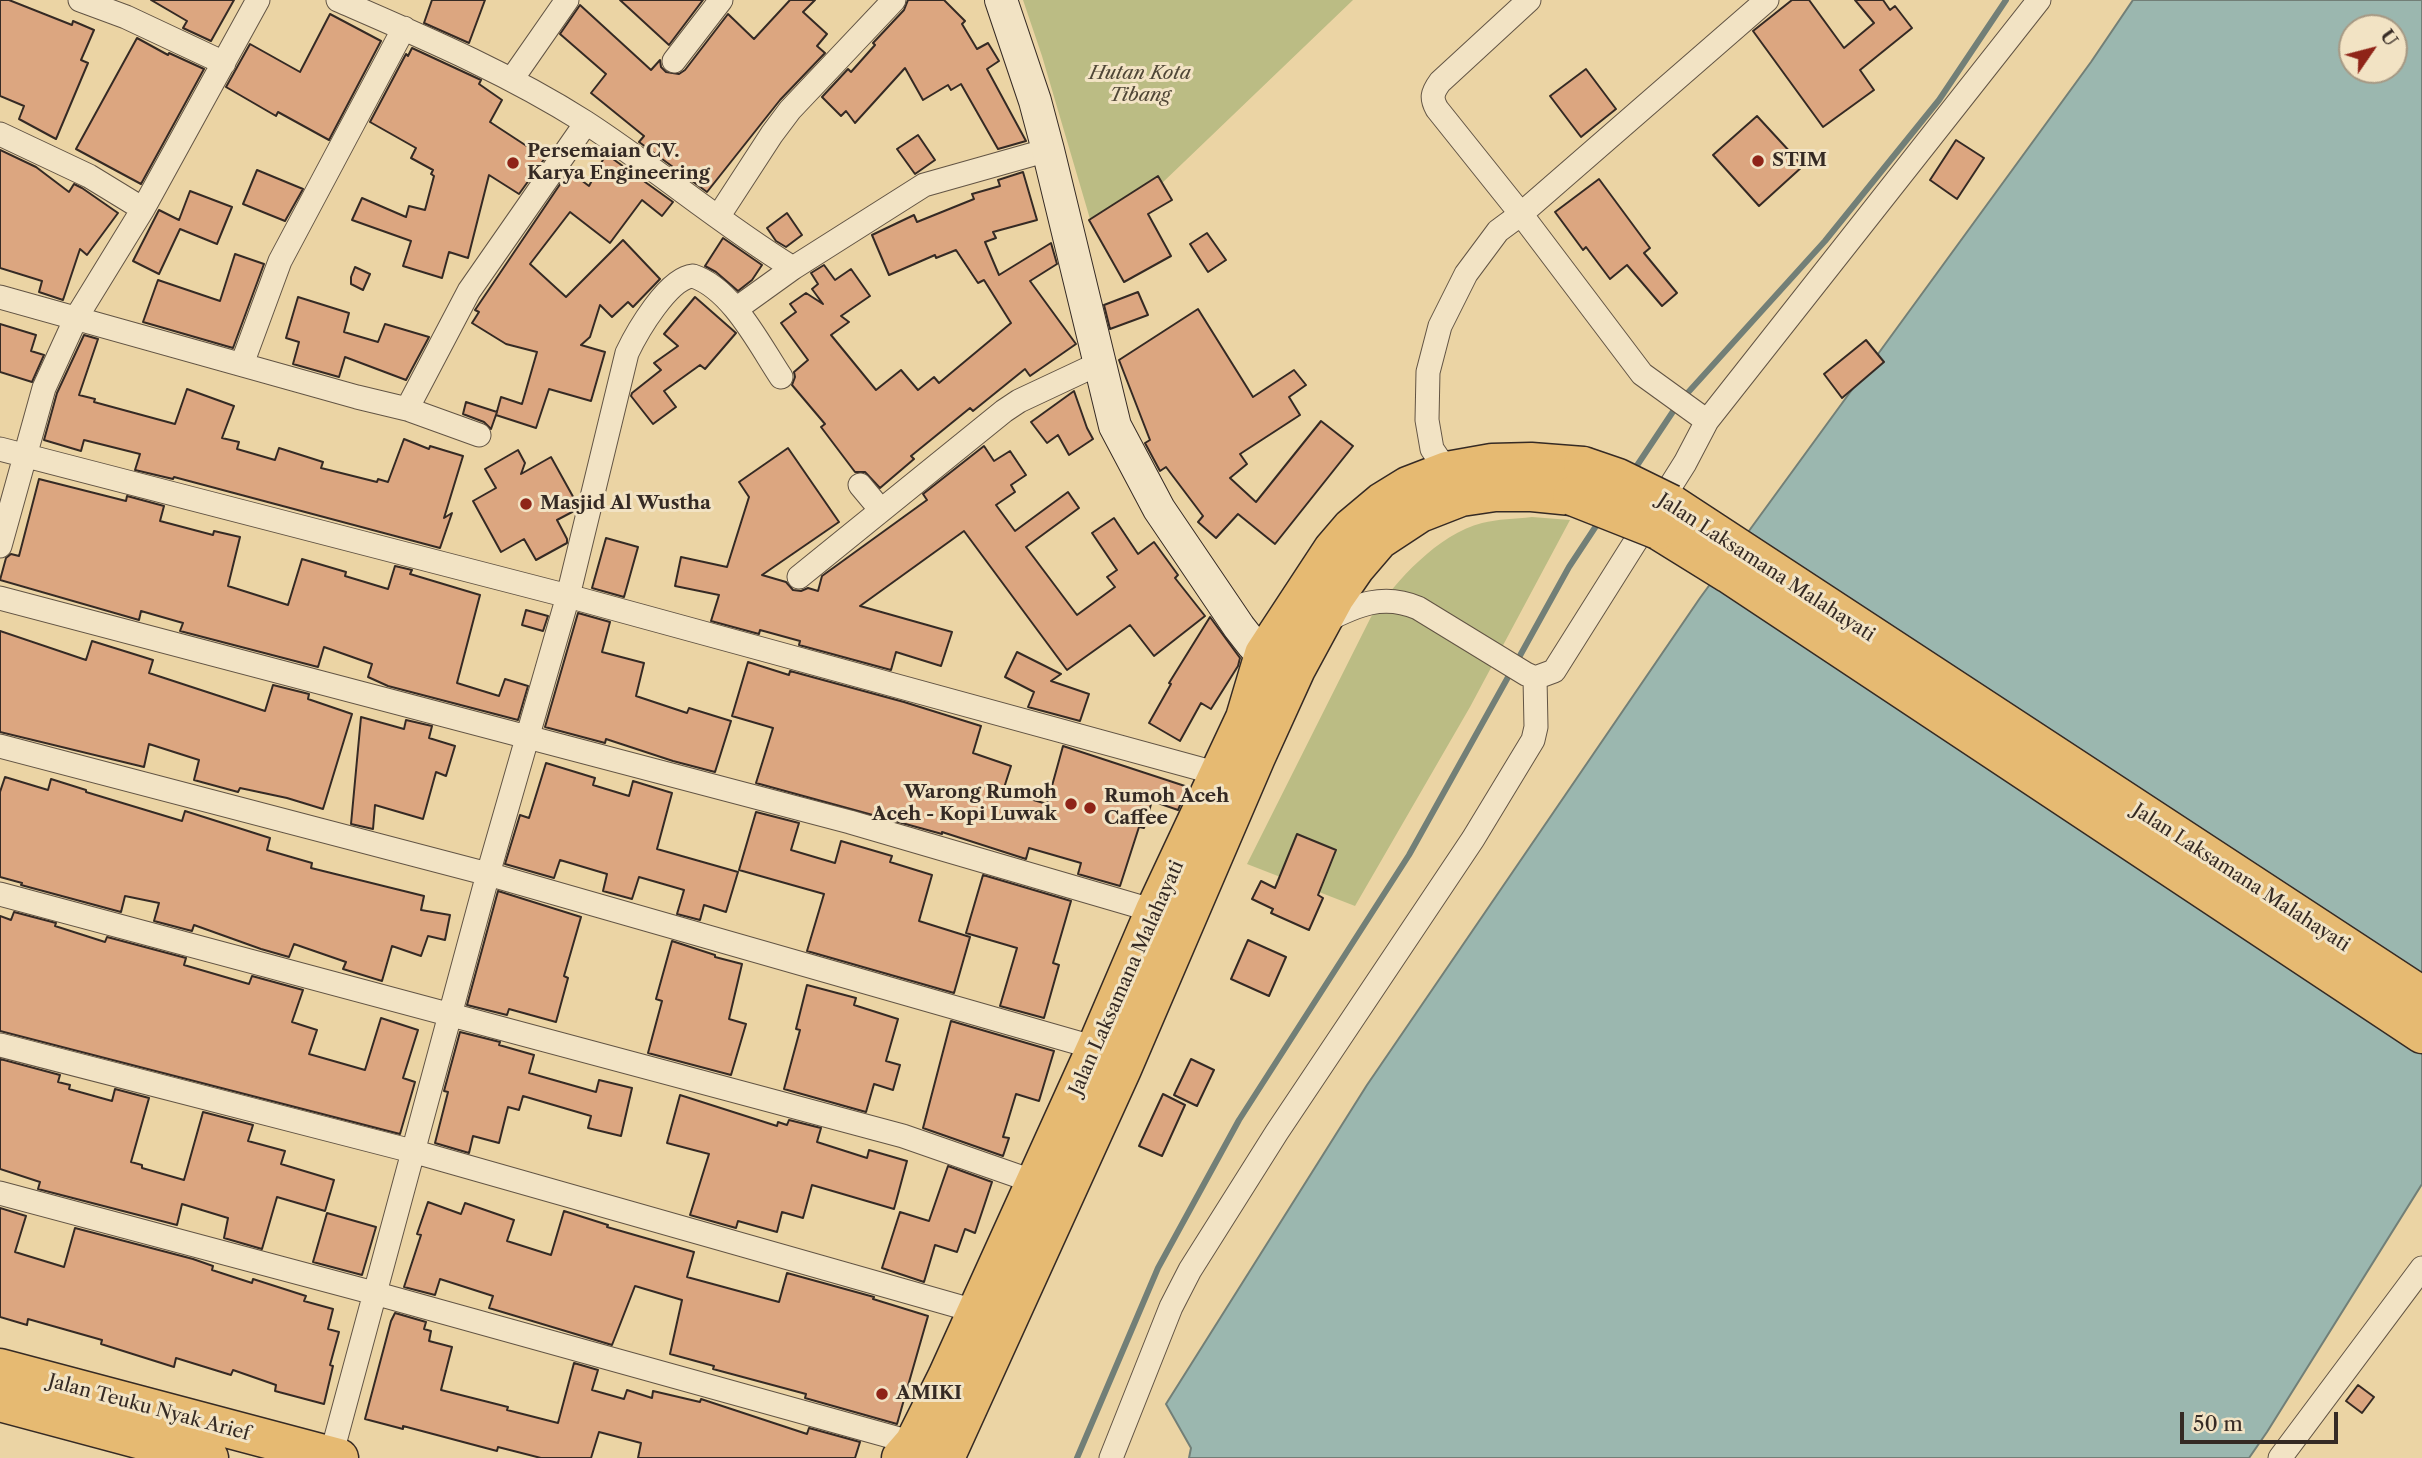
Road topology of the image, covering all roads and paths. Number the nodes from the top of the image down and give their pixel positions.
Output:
1 (80, 0) edge
2 (258, 0) edge
3 (338, 0) edge
4 (566, 0) edge
5 (720, 0) edge
6 (894, 0) edge
7 (1001, 0) edge
8 (1529, 0) edge
9 (1766, 0) edge
10 (2039, 0) edge
11 (131, 8) edge
12 (404, 28) junction
13 (674, 61) dead end
14 (224, 63) junction
15 (512, 79) junction
16 (586, 123) junction
17 (0, 134) edge
18 (1048, 150) junction
19 (143, 209) junction
20 (1521, 214) junction
21 (718, 218) junction
22 (793, 268) junction
23 (0, 297) edge
24 (736, 309) junction
25 (76, 318) junction
26 (1100, 363) junction
27 (243, 364) junction
28 (780, 377) dead end
29 (407, 409) junction
30 (1699, 414) junction
31 (479, 435) dead end
32 (0, 449) edge
33 (24, 456) junction
34 (1447, 471) junction
35 (1577, 481) junction
36 (860, 485) dead end
37 (880, 509) junction
38 (0, 546) edge
39 (1736, 563) junction
40 (799, 576) dead end
41 (568, 596) junction
42 (0, 598) edge
43 (1320, 624) junction
44 (1264, 654) junction
45 (1531, 676) junction
46 (527, 737) junction
47 (0, 746) edge
48 (1219, 774) junction
49 (488, 874) junction
50 (0, 894) edge
51 (1170, 916) junction
52 (2422, 996) edge
53 (450, 1013) junction
54 (2422, 1034) edge
55 (0, 1045) edge
56 (1096, 1048) junction
57 (412, 1151) junction
58 (1035, 1182) junction
59 (0, 1193) edge
60 (2422, 1268) edge
61 (374, 1293) junction
62 (975, 1311) junction
63 (0, 1368) edge
64 (0, 1402) edge
65 (112, 1446) edge
66 (920, 1453) edge
67 (335, 1457) edge
68 (209, 1458) edge
69 (1111, 1458) edge
70 (2280, 1458) edge

1 - 11 street
2 - 14 street
3 - 12 street
4 - 15 street
5 - 13 street
6 - 21 street
7 - 18 street
8 - 20 street
9 - 20 street
10 - 30 street
11 - 14 street
12 - 15 street
12 - 27 street
14 - 19 street
15 - 16 street
16 - 21 street
16 - 29 street
17 - 19 street
18 - 22 street
18 - 26 street
19 - 25 street
20 - 30 street
20 - 34 street
21 - 22 street
22 - 24 street
23 - 25 street
24 - 28 street
24 - 41 street
25 - 27 street
25 - 33 street
26 - 37 street
26 - 44 street
27 - 29 street
29 - 31 street
30 - 45 street
32 - 33 street
33 - 38 street
33 - 41 street
34 - 35 highway, Jalan Laksamana Malahayati
34 - 44 highway, Jalan Laksamana Malahayati
35 - 39 highway, Jalan Laksamana Malahayati, bridge
35 - 43 highway, Jalan Laksamana Malahayati
36 - 37 street
37 - 40 street
39 - 52 highway, Jalan Laksamana Malahayati
39 - 54 highway, Jalan Laksamana Malahayati
41 - 46 street
41 - 48 street
42 - 46 street
43 - 45 street
43 - 51 highway, Jalan Laksamana Malahayati
44 - 48 highway, Jalan Laksamana Malahayati
45 - 69 street
46 - 49 street
46 - 51 street
47 - 49 street
48 - 51 highway, Jalan Laksamana Malahayati
49 - 53 street
49 - 56 street
50 - 53 street
51 - 56 highway, Jalan Laksamana Malahayati
51 - 66 highway, Jalan Laksamana Malahayati
53 - 57 street
53 - 58 street
55 - 57 street
56 - 58 highway, Jalan Laksamana Malahayati
57 - 61 street
57 - 62 street
58 - 62 highway, Jalan Laksamana Malahayati
59 - 61 street
60 - 70 street
61 - 66 street
61 - 67 street
62 - 66 highway, Jalan Laksamana Malahayati
63 - 67 highway, Jalan Teuku Nyak Arief
64 - 65 highway, Jalan Teuku Nyak Arief
65 - 68 highway, Jalan Teuku Nyak Arief

